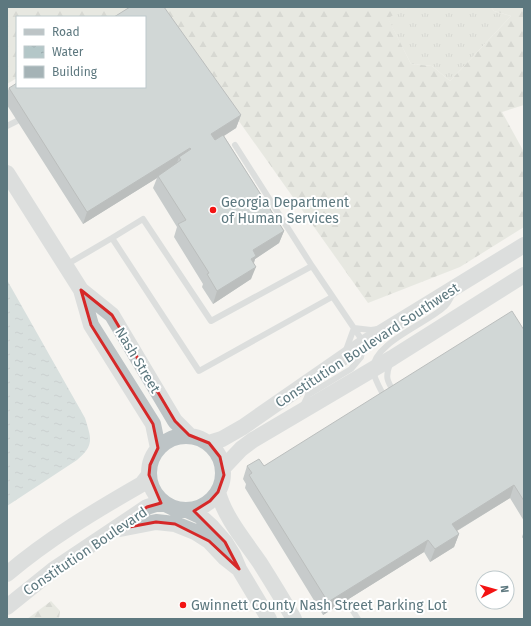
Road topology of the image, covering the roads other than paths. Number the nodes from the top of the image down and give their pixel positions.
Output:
1 (17, 121) dead end
2 (7, 126) edge
3 (235, 145) dead end
4 (7, 173) edge
5 (112, 238) junction
6 (524, 245) edge
7 (66, 265) junction
8 (312, 266) junction
9 (524, 275) edge
10 (457, 286) junction
11 (81, 290) junction
12 (332, 297) junction
13 (354, 328) junction
14 (362, 339) junction
15 (392, 358) junction
16 (373, 370) junction
17 (352, 382) junction
18 (378, 386) junction
19 (395, 394) edge
20 (386, 399) edge
21 (299, 413) junction
22 (189, 435) junction
23 (208, 443) junction
24 (158, 448) junction
25 (223, 468) junction
26 (149, 475) junction
27 (218, 492) junction
28 (166, 504) junction
29 (187, 510) junction
30 (113, 530) junction
31 (239, 569) junction
32 (7, 574) edge
33 (346, 600) edge
34 (7, 607) edge
35 (270, 619) edge
36 (294, 619) edge
37 (358, 619) edge

1 - 2 lane
3 - 8 lane
4 - 7 street, Nash Street
5 - 7 lane
5 - 8 lane
5 - 12 lane
6 - 10 street, Constitution Boulevard Southwest
7 - 11 street, Nash Street
8 - 12 lane
9 - 15 street, Constitution Boulevard Southwest
10 - 14 street, Constitution Boulevard Southwest
10 - 16 lane
11 - 22 street, Nash Street
11 - 24 street, Nash Street
12 - 13 lane
13 - 14 lane
13 - 14 lane
13 - 14 lane
14 - 21 lane
14 - 23 street, Constitution Boulevard Southwest
15 - 16 street, Constitution Boulevard Southwest
15 - 19 lane
16 - 17 street, Constitution Boulevard Southwest
16 - 18 lane
17 - 18 lane
17 - 21 street, Constitution Boulevard Southwest
18 - 20 lane
21 - 25 street, Constitution Boulevard Southwest
22 - 23 street
22 - 24 street
23 - 25 street
24 - 26 street
25 - 27 street
26 - 28 street
26 - 32 street, Constitution Boulevard
27 - 29 street
27 - 36 street
28 - 29 street
28 - 30 street, Constitution Boulevard
29 - 31 street
30 - 31 street
30 - 34 street, Constitution Boulevard
31 - 35 street
33 - 37 lane

